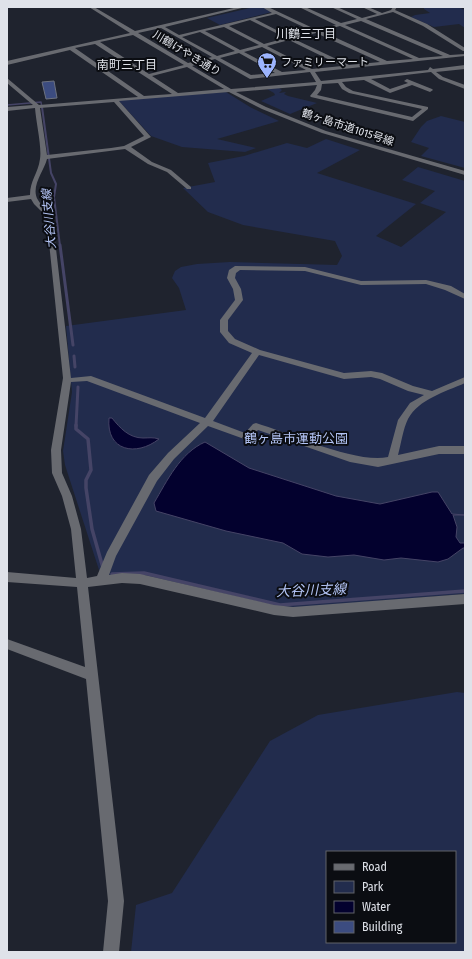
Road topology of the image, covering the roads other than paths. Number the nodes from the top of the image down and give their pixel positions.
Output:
1 (91, 7) edge
2 (244, 7) edge
3 (264, 7) edge
4 (301, 7) edge
5 (333, 7) edge
6 (364, 7) edge
7 (394, 9) edge
8 (276, 13) junction
9 (380, 14) junction
10 (251, 19) junction
11 (361, 19) junction
12 (340, 24) junction
13 (224, 25) junction
14 (162, 26) junction
15 (201, 31) junction
16 (316, 31) junction
17 (135, 33) junction
18 (179, 36) junction
19 (290, 38) junction
20 (96, 42) junction
21 (263, 45) junction
22 (71, 48) junction
23 (465, 50) edge
24 (240, 51) junction
25 (465, 55) edge
26 (216, 57) junction
27 (449, 57) junction
28 (7, 63) edge
29 (386, 63) junction
30 (187, 65) junction
31 (425, 65) junction
32 (348, 67) junction
33 (465, 67) edge
34 (312, 71) junction
35 (281, 74) junction
36 (390, 75) junction
37 (148, 76) junction
38 (365, 78) junction
39 (7, 80) edge
40 (339, 81) junction
41 (320, 83) junction
42 (413, 83) junction
43 (465, 87) edge
44 (229, 90) junction
45 (430, 90) dead end
46 (176, 94) junction
47 (142, 97) junction
48 (114, 100) junction
49 (34, 104) junction
50 (7, 108) edge
51 (126, 147) junction
52 (44, 157) junction
53 (465, 173) edge
54 (188, 188) dead end
55 (33, 197) junction
56 (7, 200) edge
57 (465, 297) edge
58 (257, 352) junction
59 (74, 380) dead end
60 (465, 380) edge
61 (433, 394) junction
62 (207, 422) junction
63 (465, 450) edge
64 (392, 460) junction
65 (7, 577) edge
66 (101, 580) junction
67 (83, 583) junction
68 (465, 599) edge
69 (7, 644) edge
70 (93, 676) junction
71 (111, 952) edge

1 - 17 street, 川鶴けやき通り
2 - 14 street
3 - 8 street
4 - 12 street
5 - 11 street
6 - 9 street
7 - 9 street
7 - 23 street
8 - 10 street
8 - 16 street
9 - 11 street
10 - 13 street
10 - 19 street
11 - 12 street
11 - 27 street
12 - 16 street
12 - 31 street
13 - 15 street
13 - 21 street
14 - 17 street
14 - 18 street
15 - 18 street
15 - 24 street
16 - 19 street
16 - 29 street
17 - 20 street
17 - 30 street, 川鶴けやき通り
18 - 26 street
19 - 21 street
19 - 32 street
20 - 22 street
20 - 37 street
21 - 24 street
21 - 34 street
22 - 28 street
22 - 47 street
24 - 26 street
24 - 35 street
25 - 27 street
26 - 30 street
26 - 35 street
27 - 31 street
29 - 31 street
29 - 32 street
30 - 37 street
30 - 44 street, 川鶴けやき通り
31 - 33 street
31 - 36 street
31 - 43 street
32 - 34 street
34 - 35 street
34 - 41 street
36 - 38 street
36 - 42 street
37 - 46 street
38 - 40 street
38 - 42 street
39 - 49 street
40 - 41 street
40 - 41 street
41 - 44 street
42 - 45 street
44 - 46 street
44 - 53 street, 鶴ヶ島市道1015号線
46 - 47 street
47 - 48 street
48 - 49 street
48 - 51 street
49 - 50 street
49 - 52 street
51 - 52 street
51 - 54 street
52 - 55 street
55 - 56 street
55 - 67 street
57 - 58 street
58 - 61 street
58 - 62 street
59 - 62 street
60 - 61 street
61 - 64 street
62 - 64 street
62 - 66 street
63 - 64 street
65 - 67 street
66 - 67 street
66 - 68 street
67 - 70 street
69 - 70 street
70 - 71 street

